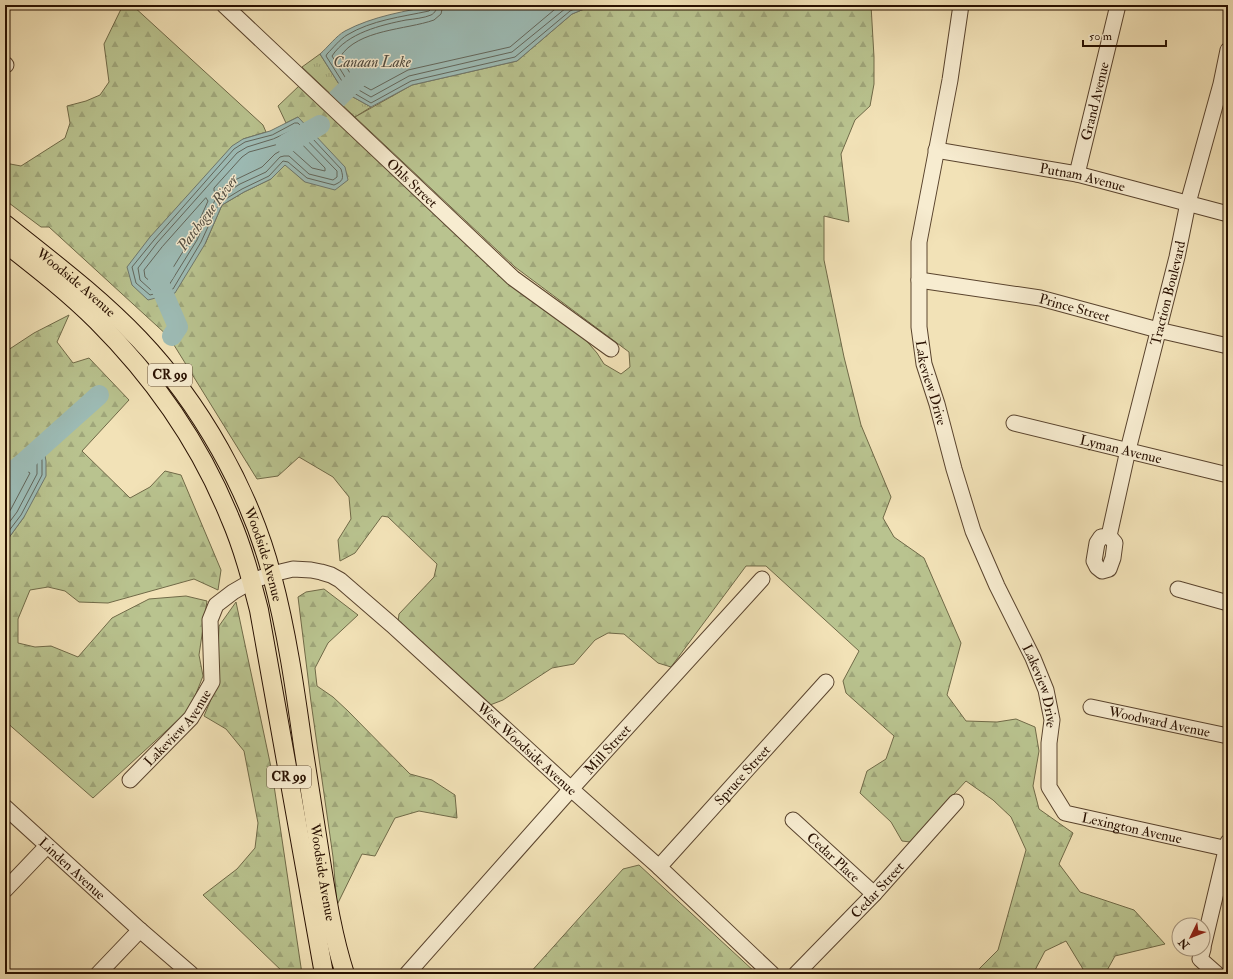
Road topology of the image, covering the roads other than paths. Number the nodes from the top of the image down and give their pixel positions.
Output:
1 (224, 5) edge
2 (961, 5) edge
3 (1118, 5) edge
4 (1228, 50) edge
5 (1225, 85) edge
6 (936, 150) junction
7 (1077, 174) junction
8 (1188, 203) junction
9 (1228, 214) edge
10 (5, 224) edge
11 (5, 243) edge
12 (919, 280) junction
13 (1158, 330) junction
14 (1228, 346) edge
15 (611, 348) dead end
16 (1014, 423) dead end
17 (1128, 450) junction
18 (1228, 475) edge
19 (1109, 536) dead end
20 (262, 577) junction
21 (762, 579) dead end
22 (1178, 589) dead end
23 (1228, 603) edge
24 (826, 682) dead end
25 (1091, 707) dead end
26 (1228, 736) edge
27 (130, 780) dead end
28 (1049, 788) joint
29 (571, 789) junction
30 (956, 802) dead end
31 (5, 807) edge
32 (793, 820) dead end
33 (47, 846) junction
34 (1227, 847) edge
35 (659, 867) junction
36 (5, 890) edge
37 (874, 894) junction
38 (1210, 917) edge
39 (140, 930) junction
40 (1205, 957) edge
41 (98, 974) edge
42 (191, 974) edge
43 (324, 974) edge
44 (346, 974) edge
45 (407, 974) edge
46 (772, 974) edge
47 (796, 974) edge
48 (1217, 974) edge

1 - 15 street, Ohls Street
2 - 6 street, Lakeview Drive
3 - 7 street, Grand Avenue
4 - 5 street, Traction Boulevard
5 - 8 street, Traction Boulevard
6 - 7 street, Putnam Avenue
6 - 12 street, Lakeview Drive
7 - 8 street, Putnam Avenue
8 - 9 street, Putnam Avenue
8 - 13 street, Traction Boulevard
10 - 20 main road, Woodside Avenue / CR 99
11 - 20 main road, Woodside Avenue / CR 99
12 - 13 street, Prince Street
12 - 28 street, Lakeview Drive
13 - 14 street, Prince Street
13 - 17 street, Traction Boulevard
16 - 17 street, Lyman Avenue
17 - 18 street, Lyman Avenue
17 - 19 street, Traction Boulevard
20 - 27 street, Lakeview Avenue
20 - 29 street, West Woodside Avenue
20 - 43 main road, Woodside Avenue / CR 99
20 - 44 main road, Woodside Avenue / CR 99
21 - 29 street, Mill Street
22 - 23 street
24 - 35 street, Spruce Street
25 - 26 street, Woodward Avenue
28 - 34 street, Lexington Avenue
29 - 35 street, West Woodside Avenue
29 - 45 street, Mill Street
30 - 37 street, Cedar Street
31 - 33 street, Linden Avenue
32 - 37 street, Cedar Place
33 - 36 street
33 - 39 street, Linden Avenue
34 - 38 street
35 - 46 street, West Woodside Avenue
37 - 47 street, Cedar Street
39 - 41 street
39 - 42 street, Linden Avenue
40 - 48 street

